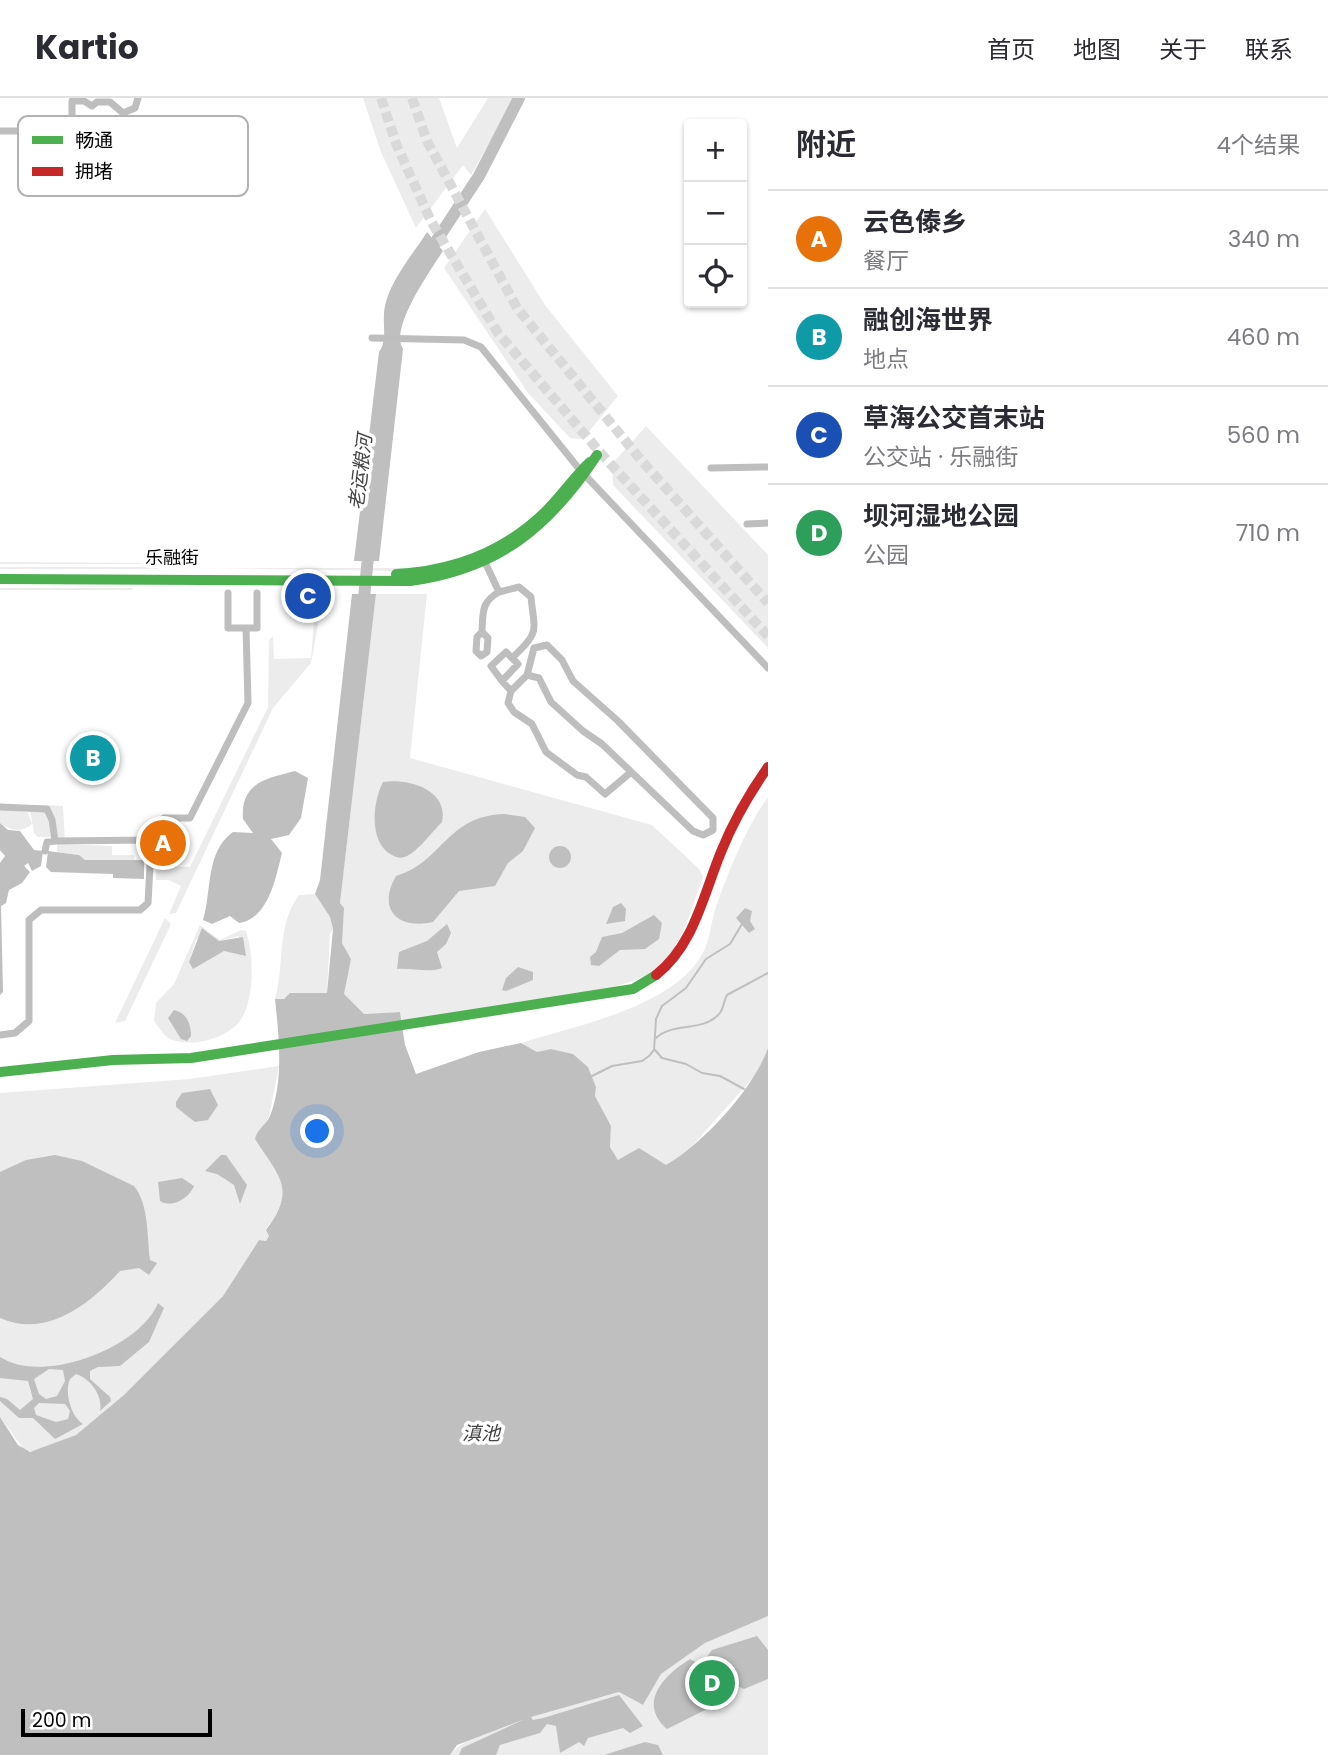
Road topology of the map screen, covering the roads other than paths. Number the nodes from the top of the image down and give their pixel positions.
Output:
1 (138, 98) edge
2 (72, 116) edge
3 (0, 131) edge
4 (18, 131) edge
5 (372, 338) dead end
6 (768, 467) edge
7 (711, 468) dead end
8 (583, 472) junction
9 (768, 523) edge
10 (747, 524) dead end
11 (484, 560) junction
12 (0, 573) edge
13 (345, 577) junction
14 (0, 579) edge
15 (499, 592) junction
16 (228, 593) dead end
17 (257, 593) dead end
18 (246, 628) junction
19 (482, 632) dead end
20 (513, 657) junction
21 (768, 668) edge
22 (527, 675) junction
23 (502, 681) junction
24 (511, 691) junction
25 (768, 767) edge
26 (630, 773) junction
27 (0, 807) edge
28 (152, 840) junction
29 (55, 841) junction
30 (45, 851) dead end
31 (0, 1035) edge
32 (0, 1072) edge

1 - 2 street
3 - 4 street
5 - 8 street
6 - 7 street
8 - 11 street
8 - 21 street
9 - 10 street
11 - 13 street
11 - 15 street
12 - 13 street, 乐融街
13 - 14 street, 乐融街
15 - 19 street
15 - 20 street
16 - 18 street
17 - 18 street
18 - 28 street
20 - 23 street
20 - 23 street
22 - 24 street
22 - 26 street
22 - 26 street
23 - 24 street
24 - 26 street
25 - 32 street
27 - 29 street
28 - 29 street
28 - 31 street
29 - 30 street

